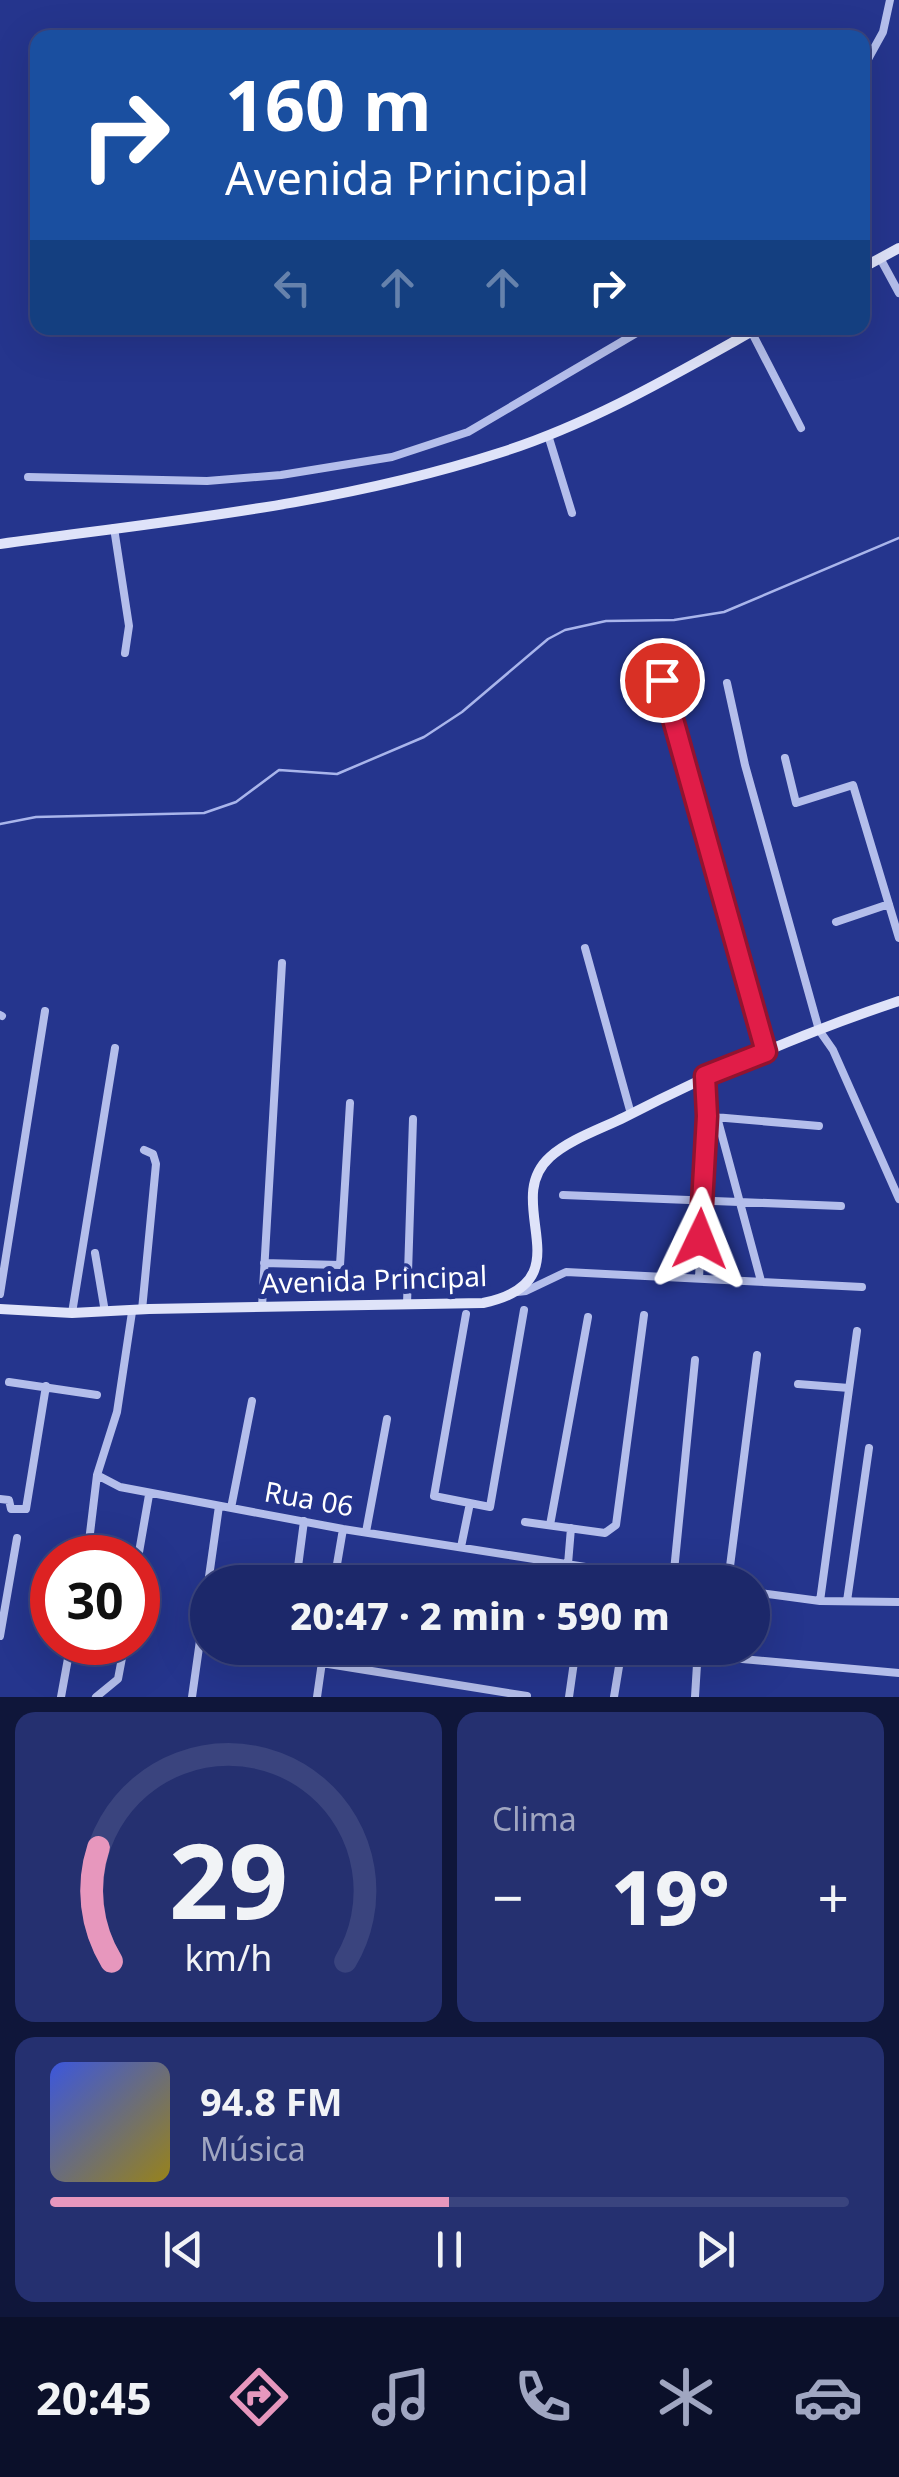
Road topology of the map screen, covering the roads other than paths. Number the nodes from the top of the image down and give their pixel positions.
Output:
1 (890, 0) edge
2 (870, 56) edge
3 (899, 248) edge
4 (880, 258) junction
5 (870, 264) edge
6 (899, 294) edge
7 (633, 335) edge
8 (744, 335) edge
9 (758, 335) edge
10 (801, 428) dead end
11 (548, 436) junction
12 (28, 477) dead end
13 (572, 513) dead end
14 (114, 528) junction
15 (0, 544) edge
16 (125, 653) dead end
17 (662, 680) dead end
18 (727, 682) dead end
19 (785, 758) dead end
20 (889, 904) junction
21 (836, 922) dead end
22 (899, 938) edge
23 (585, 948) dead end
24 (282, 963) dead end
25 (899, 1001) edge
26 (44, 1011) dead end
27 (819, 1030) junction
28 (115, 1048) dead end
29 (766, 1052) junction
30 (705, 1076) junction
31 (350, 1102) dead end
32 (631, 1114) junction
33 (707, 1116) junction
34 (717, 1117) junction
35 (413, 1119) dead end
36 (819, 1126) dead end
37 (144, 1150) dead end
38 (563, 1194) dead end
39 (899, 1199) edge
40 (702, 1200) junction
41 (740, 1201) junction
42 (841, 1206) dead end
43 (95, 1252) dead end
44 (264, 1263) junction
45 (699, 1278) junction
46 (761, 1281) junction
47 (862, 1286) dead end
48 (517, 1292) junction
49 (0, 1294) edge
50 (407, 1304) junction
51 (262, 1307) junction
52 (0, 1308) edge
53 (137, 1310) junction
54 (524, 1310) dead end
55 (105, 1312) junction
56 (72, 1314) junction
57 (466, 1314) dead end
58 (644, 1315) dead end
59 (588, 1317) dead end
60 (857, 1330) dead end
61 (758, 1355) dead end
62 (695, 1360) dead end
63 (10, 1382) dead end
64 (798, 1384) dead end
65 (46, 1386) junction
66 (849, 1388) junction
67 (97, 1395) dead end
68 (252, 1400) dead end
69 (387, 1419) dead end
70 (869, 1448) dead end
71 (97, 1475) junction
72 (150, 1495) junction
73 (0, 1500) edge
74 (470, 1503) junction
75 (219, 1506) junction
76 (231, 1508) junction
77 (304, 1521) junction
78 (525, 1522) dead end
79 (550, 1525) junction
80 (571, 1528) junction
81 (342, 1529) junction
82 (366, 1532) junction
83 (90, 1535) edge
84 (142, 1535) edge
85 (17, 1538) dead end
86 (461, 1547) junction
87 (568, 1564) junction
88 (298, 1565) edge
89 (337, 1565) edge
90 (572, 1565) edge
91 (675, 1565) edge
92 (730, 1565) edge
93 (770, 1594) edge
94 (820, 1601) junction
95 (847, 1601) junction
96 (899, 1602) edge
97 (0, 1636) edge
98 (770, 1660) edge
99 (67, 1665) edge
100 (121, 1665) edge
101 (322, 1665) edge
102 (334, 1665) edge
103 (573, 1665) edge
104 (619, 1665) edge
105 (697, 1665) edge
106 (899, 1673) edge
107 (527, 1696) edge
108 (61, 1697) edge
109 (96, 1697) edge
110 (192, 1697) edge
111 (317, 1697) edge
112 (568, 1697) edge
113 (614, 1697) edge
114 (695, 1697) edge

1 - 2 street
3 - 4 street
4 - 5 street
4 - 6 street
7 - 12 street
8 - 11 street
9 - 10 street
11 - 13 street
11 - 14 street
14 - 15 street
14 - 16 street
17 - 29 street
18 - 27 street
19 - 20 street
20 - 21 street
20 - 22 street
23 - 32 street
24 - 44 street
25 - 27 street, Avenida Principal
26 - 49 street
27 - 29 street, Avenida Principal
27 - 39 street
28 - 56 street
29 - 30 street, Avenida Principal
30 - 32 street, Avenida Principal
30 - 33 street
31 - 44 street
32 - 48 street, Avenida Principal
33 - 34 street
33 - 40 street
34 - 36 street
34 - 41 street
35 - 50 street
37 - 53 street
38 - 40 street
40 - 41 street
40 - 45 street
41 - 42 street
41 - 46 street
43 - 55 street
44 - 51 street
45 - 46 street
45 - 48 street
46 - 47 street
48 - 50 street, Avenida Principal
50 - 51 street, Avenida Principal
51 - 53 street, Avenida Principal
52 - 56 street, Avenida Principal
53 - 55 street, Avenida Principal
53 - 71 street
54 - 74 street
55 - 56 street, Avenida Principal
57 - 74 street
58 - 80 street
59 - 79 street
60 - 66 street
61 - 92 street
62 - 91 street
63 - 65 street
64 - 66 street
65 - 67 street
65 - 73 street
66 - 94 street
68 - 76 street
69 - 82 street
70 - 95 street
71 - 72 street, Rua 06
71 - 83 street
72 - 75 street, Rua 06
72 - 84 street
74 - 86 street
75 - 76 street, Rua 06
75 - 110 street
76 - 77 street, Rua 06
77 - 81 street, Rua 06
77 - 88 street
78 - 79 street
79 - 80 street
80 - 87 street
81 - 82 street, Rua 06
81 - 89 street
82 - 86 street, Rua 06
85 - 97 street
86 - 87 street, Rua 06
87 - 90 street, Rua 06
93 - 94 street
94 - 95 street
95 - 96 street
98 - 106 street
99 - 108 street
100 - 109 street
101 - 111 street
102 - 107 street
103 - 112 street
104 - 113 street
105 - 114 street

